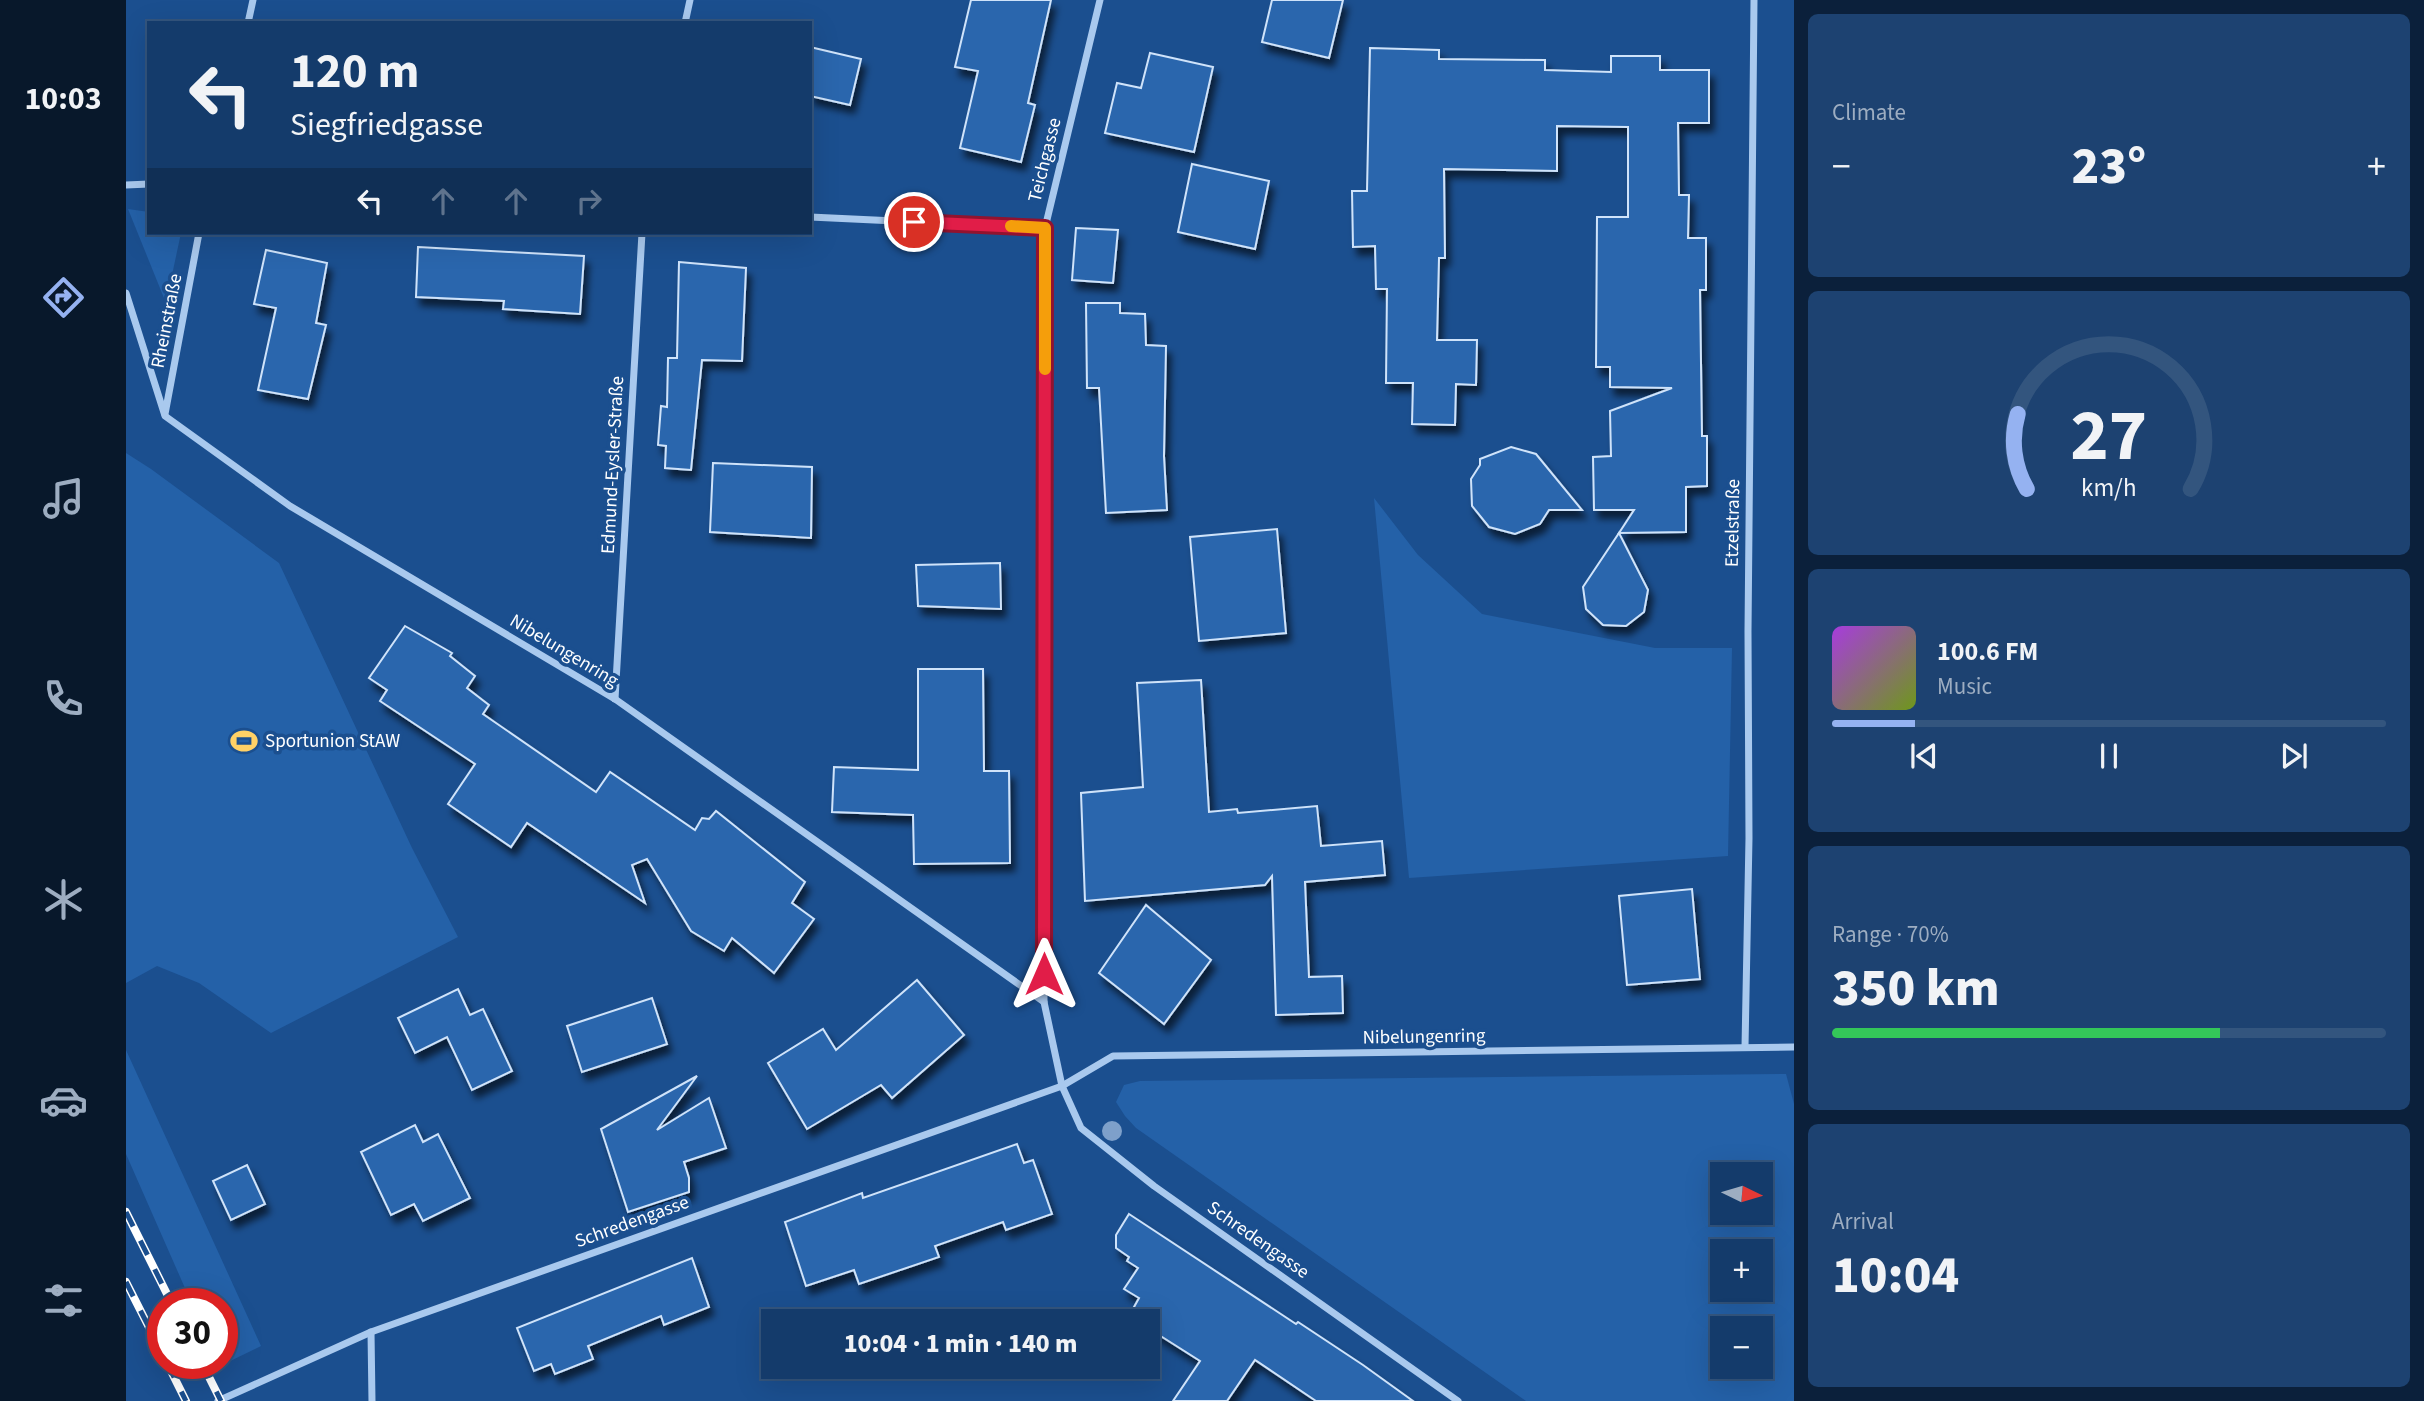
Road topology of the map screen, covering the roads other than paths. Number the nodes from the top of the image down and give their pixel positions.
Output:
1 (253, 0) edge
2 (691, 0) edge
3 (1100, 0) edge
4 (1754, 0) edge
5 (248, 21) edge
6 (686, 21) edge
7 (126, 184) edge
8 (147, 184) edge
9 (812, 217) edge
10 (1045, 228) junction
11 (199, 235) edge
12 (642, 235) edge
13 (126, 293) edge
14 (165, 416) junction
15 (615, 699) junction
16 (1044, 1002) junction
17 (1745, 1047) junction
18 (1794, 1047) edge
19 (1062, 1086) junction
20 (371, 1332) junction
21 (218, 1401) edge
22 (372, 1401) edge
23 (1458, 1401) edge

1 - 5 street
2 - 6 street
3 - 10 street, Teichgasse
4 - 17 street, Etzelstraße
7 - 8 street
9 - 10 street
10 - 16 street, Teichgasse
11 - 14 street, Rheinstraße
12 - 15 street, Edmund-Eysler-Straße
13 - 14 street
14 - 15 street, Nibelungenring
15 - 16 street, Nibelungenring
16 - 19 street, Schredengasse
17 - 18 street, Nibelungenring
17 - 19 street, Nibelungenring
19 - 20 street, Schredengasse
19 - 23 street, Schredengasse
20 - 21 street, Schredengasse
20 - 22 street

